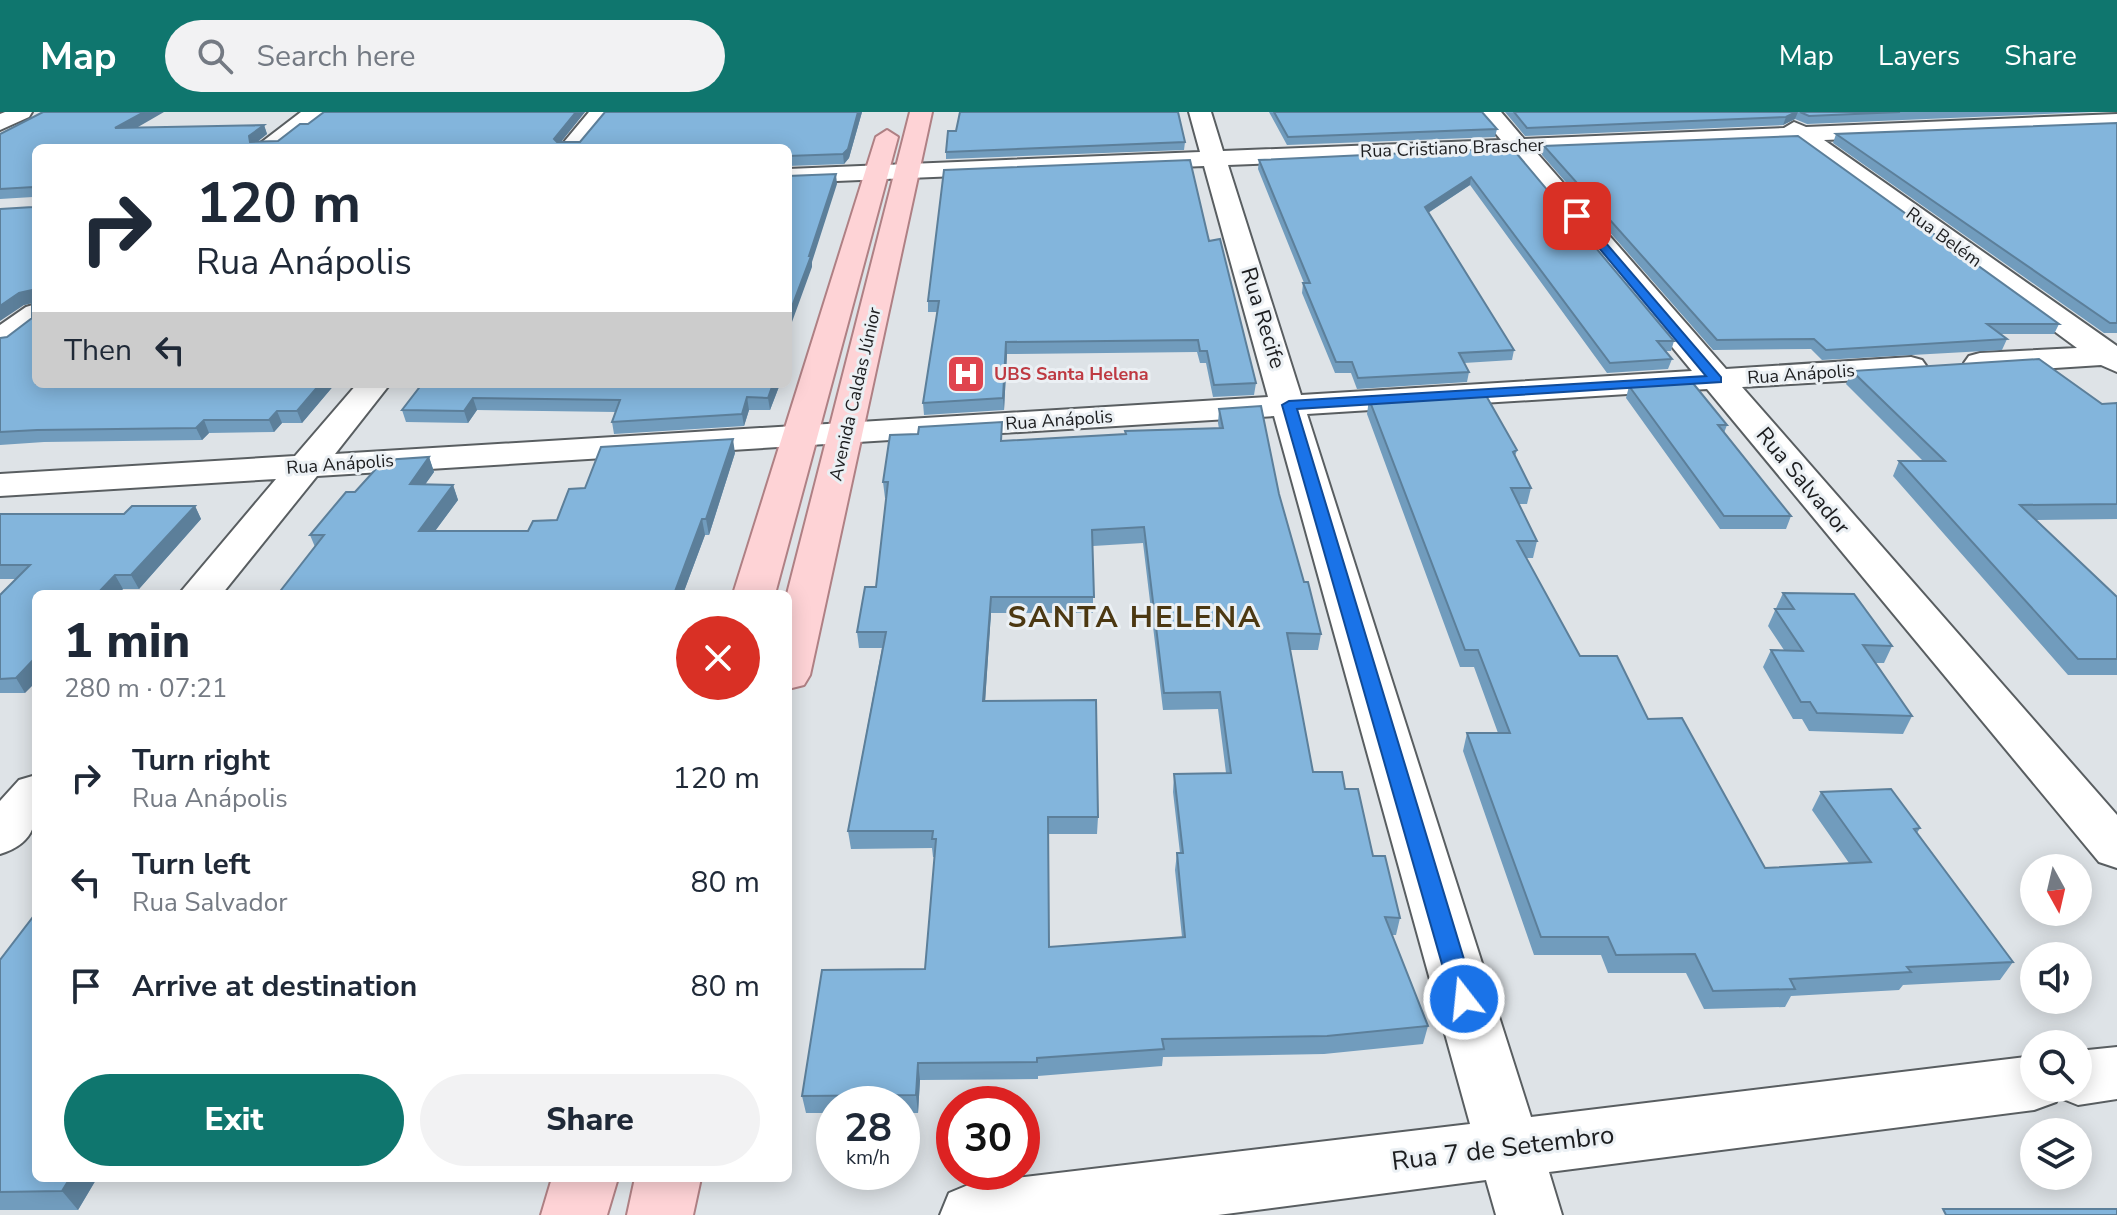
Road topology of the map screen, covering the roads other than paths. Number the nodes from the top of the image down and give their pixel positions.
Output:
1 (12, 112) edge
2 (21, 112) edge
3 (315, 112) edge
4 (600, 112) edge
5 (894, 112) edge
6 (921, 112) edge
7 (1200, 112) edge
8 (1489, 112) edge
9 (1770, 112) edge
10 (0, 113) edge
11 (2060, 118) edge
12 (2117, 121) edge
13 (0, 123) edge
14 (1801, 134) junction
15 (2105, 142) edge
16 (271, 144) edge
17 (573, 144) edge
18 (1518, 146) junction
19 (1214, 158) junction
20 (892, 172) junction
21 (792, 176) edge
22 (32, 316) edge
23 (0, 339) edge
24 (2114, 357) edge
25 (1716, 379) junction
26 (371, 388) edge
27 (1289, 405) junction
28 (846, 433) junction
29 (800, 436) junction
30 (307, 466) junction
31 (0, 485) edge
32 (203, 590) edge
33 (755, 590) edge
34 (792, 658) edge
35 (32, 797) edge
36 (0, 835) edge
37 (2117, 849) edge
38 (2117, 1073) edge
39 (2092, 1076) edge
40 (2020, 1085) edge
41 (1508, 1147) junction
42 (584, 1182) edge
43 (667, 1182) edge
44 (574, 1215) edge
45 (660, 1215) edge
46 (973, 1215) edge
47 (1529, 1215) edge

1 - 10 street
2 - 13 street
3 - 16 street
4 - 17 street
5 - 20 main road, Avenida Caldas Júnior
6 - 20 main road, Avenida Caldas Júnior
7 - 19 street, Rua Recife
8 - 18 street, Rua Salvador
9 - 14 street, Rua Belém
11 - 12 street, Rua Cristiano Brascher
11 - 14 street, Rua Cristiano Brascher
11 - 15 street
14 - 18 street, Rua Cristiano Brascher
14 - 24 street, Rua Belém
18 - 19 street, Rua Cristiano Brascher
18 - 25 street, Rua Salvador
19 - 20 street, Rua Cristiano Brascher
19 - 27 street, Rua Recife
20 - 21 street, Rua Cristiano Brascher
20 - 28 main road, Avenida Caldas Júnior
20 - 29 main road, Avenida Caldas Júnior
22 - 23 street
24 - 25 street, Rua Anápolis
25 - 27 street, Rua Anápolis
25 - 37 street, Rua Salvador
26 - 30 street
27 - 28 street, Rua Anápolis
27 - 41 street, Rua Recife
28 - 29 street, Rua Anápolis
28 - 34 main road, Avenida Caldas Júnior
29 - 30 street, Rua Anápolis
29 - 33 main road, Avenida Caldas Júnior
30 - 31 street, Rua Anápolis
30 - 32 street
35 - 36 street
38 - 39 street
40 - 41 street, Rua 7 de Setembro
41 - 46 street, Rua 7 de Setembro
41 - 47 street, Rua Recife
42 - 44 main road
43 - 45 main road

